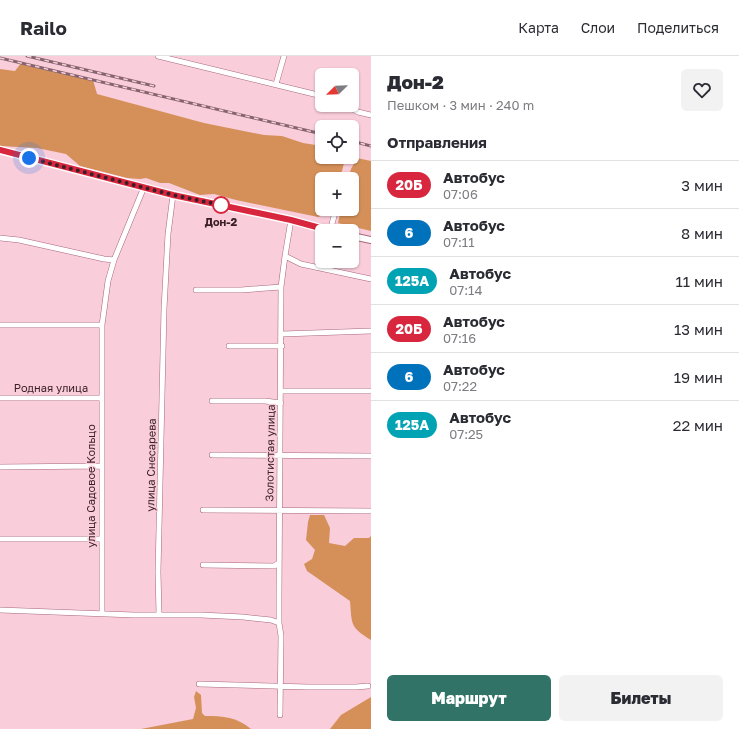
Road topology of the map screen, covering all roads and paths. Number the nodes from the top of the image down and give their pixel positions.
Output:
1 (158, 56) edge
2 (284, 56) edge
3 (276, 84) junction
4 (315, 94) edge
5 (358, 112) edge
6 (371, 115) edge
7 (0, 150) edge
8 (144, 187) junction
9 (173, 195) junction
10 (291, 220) junction
11 (315, 227) edge
12 (359, 237) edge
13 (0, 238) edge
14 (371, 240) edge
15 (285, 256) junction
16 (114, 260) junction
17 (371, 279) edge
18 (281, 287) junction
19 (196, 290) dead end
20 (0, 325) edge
21 (102, 325) junction
22 (371, 331) edge
23 (282, 334) junction
24 (229, 346) dead end
25 (282, 346) junction
26 (371, 390) edge
27 (282, 391) junction
28 (0, 398) edge
29 (102, 398) junction
30 (212, 401) dead end
31 (281, 403) junction
32 (212, 455) dead end
33 (280, 455) junction
34 (371, 456) edge
35 (102, 466) junction
36 (0, 467) edge
37 (204, 510) dead end
38 (280, 511) junction
39 (371, 511) edge
40 (0, 539) edge
41 (101, 539) junction
42 (279, 562) junction
43 (203, 565) dead end
44 (0, 610) edge
45 (102, 613) junction
46 (159, 614) junction
47 (279, 623) junction
48 (199, 684) dead end
49 (280, 686) junction
50 (368, 686) dead end
51 (280, 715) dead end

1 - 3 street
2 - 3 street
3 - 4 street
5 - 6 street
7 - 8 street
8 - 9 street
8 - 16 street, улица Садовое Кольцо
9 - 10 street
9 - 46 street, улица Снесарева
10 - 11 street
10 - 15 street, Золотистая улица
12 - 14 street
13 - 16 street
15 - 17 street
15 - 18 street, Золотистая улица
16 - 21 street, улица Садовое Кольцо
18 - 19 street
18 - 23 street, Золотистая улица
20 - 21 street
21 - 29 street, улица Садовое Кольцо
22 - 23 street
23 - 25 street, Золотистая улица
24 - 25 street
25 - 27 street, Золотистая улица
26 - 27 street
27 - 31 street, Золотистая улица
28 - 29 street, Родная улица
29 - 35 street, улица Садовое Кольцо
30 - 31 street
31 - 33 street, Золотистая улица
32 - 33 street
33 - 34 street
33 - 38 street, Золотистая улица
35 - 36 street
35 - 41 street, улица Садовое Кольцо
37 - 38 street
38 - 39 street
38 - 42 street, Золотистая улица
40 - 41 street
41 - 45 street, улица Садовое Кольцо
42 - 43 street
42 - 47 street, Золотистая улица
44 - 45 street
45 - 46 street
46 - 47 street
47 - 49 street, Золотистая улица
48 - 49 street
49 - 50 street
49 - 51 street, Золотистая улица

